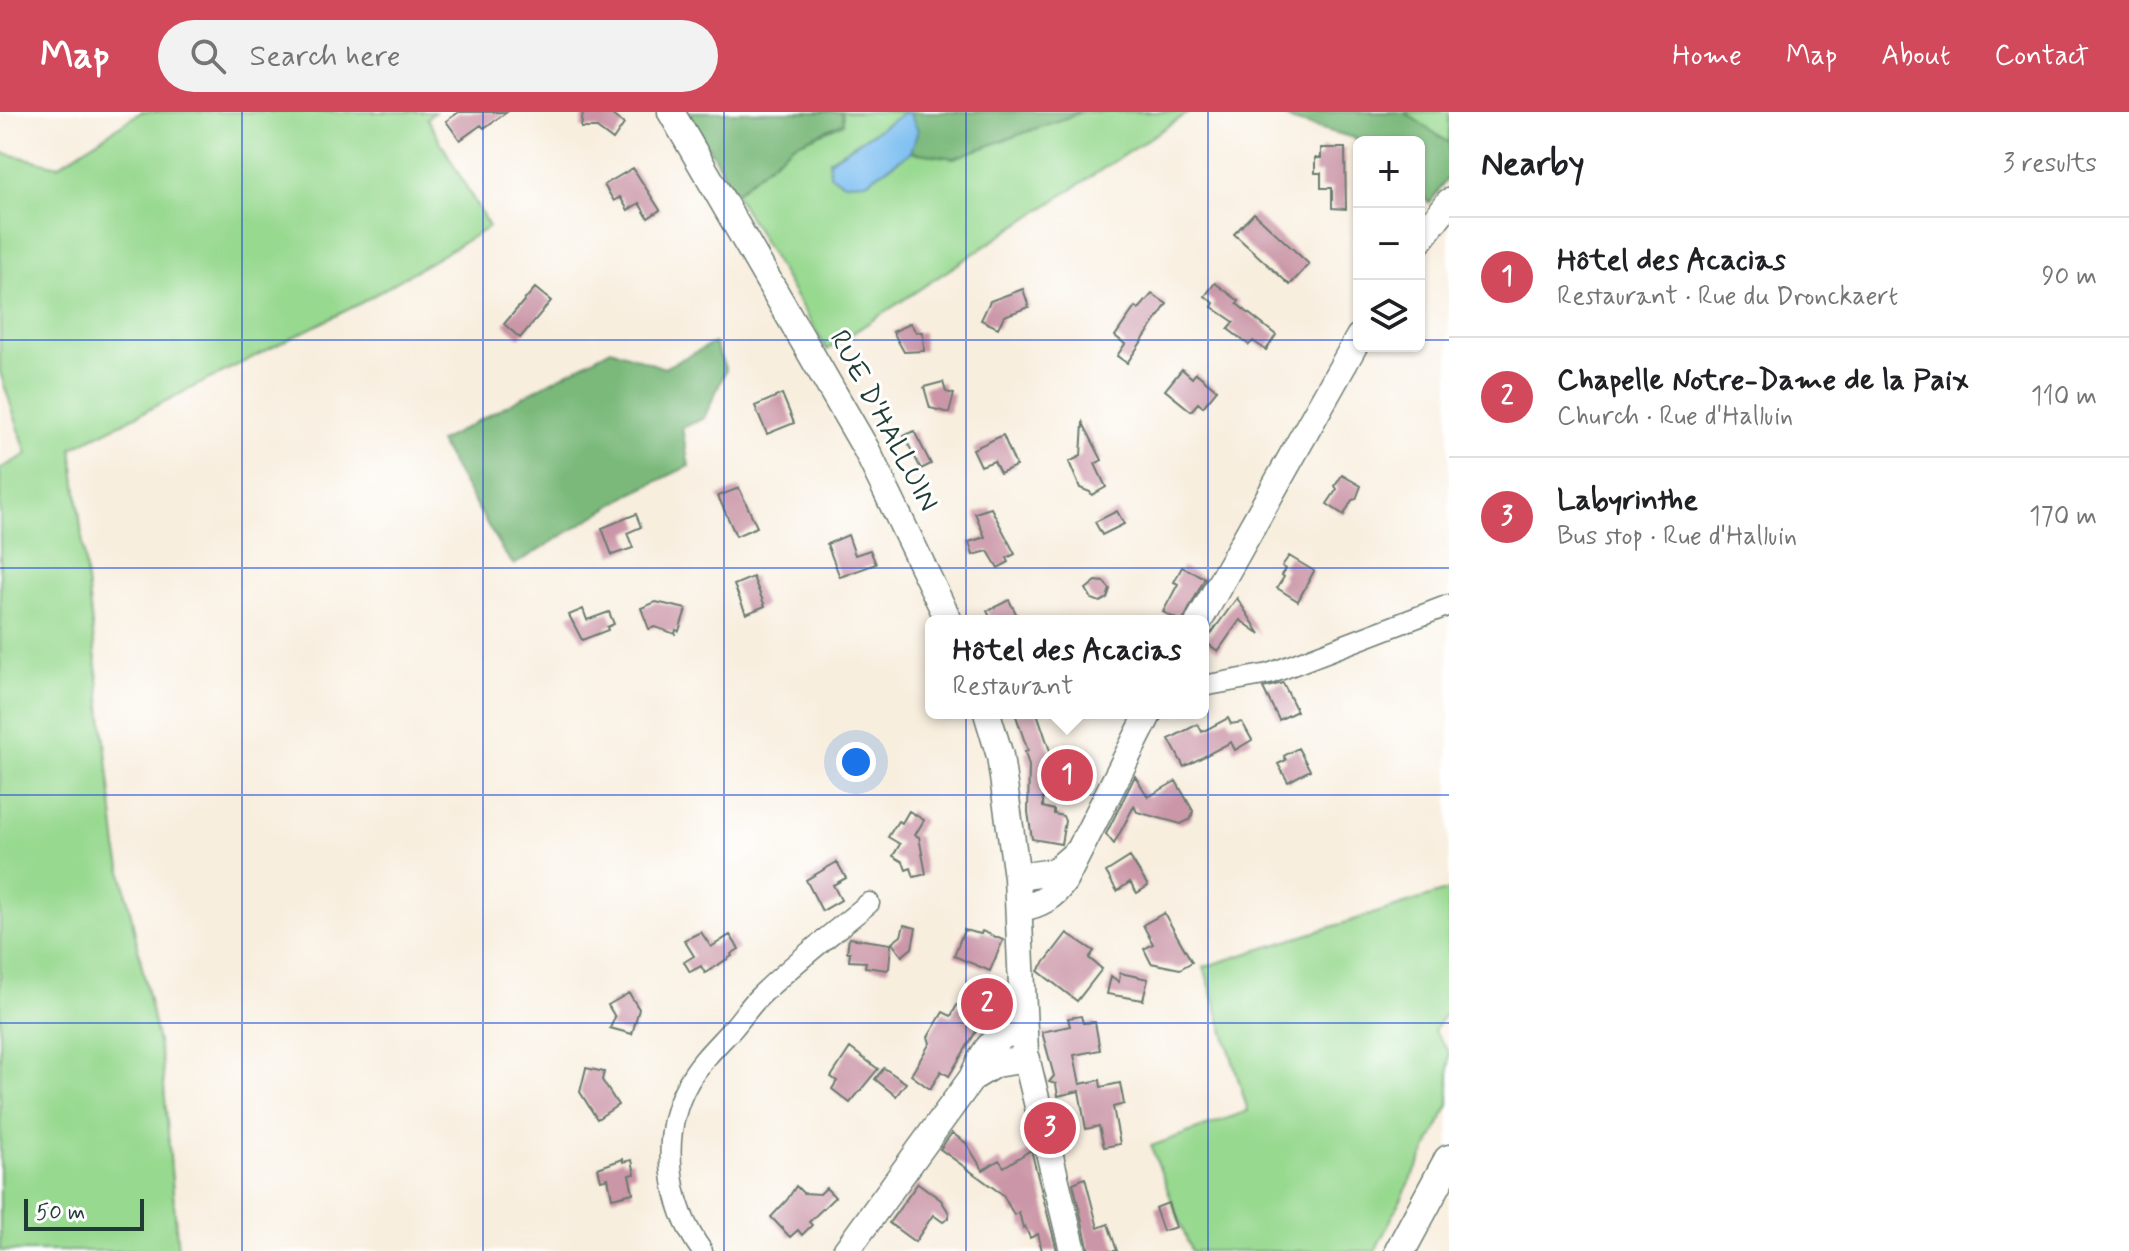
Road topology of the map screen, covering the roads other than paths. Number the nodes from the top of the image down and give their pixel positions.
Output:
1 (671, 112) edge
2 (1449, 202) edge
3 (1425, 233) edge
4 (1353, 348) edge
5 (1449, 605) edge
6 (946, 615) edge
7 (1202, 615) edge
8 (1209, 685) edge
9 (989, 719) edge
10 (1146, 719) edge
11 (1081, 845) junction
12 (1017, 877) junction
13 (869, 903) dead end
14 (1020, 908) junction
15 (1022, 1029) junction
16 (1027, 1059) junction
17 (972, 1078) junction
18 (1449, 1160) edge
19 (702, 1251) edge
20 (846, 1251) edge
21 (1073, 1251) edge
22 (1400, 1251) edge

1 - 6 main road, RUE D'HALLUIN
2 - 3 main road
4 - 7 main road
5 - 8 street
9 - 12 main road
10 - 11 main road
11 - 12 main road
11 - 14 main road
12 - 14 main road
13 - 19 street
14 - 15 main road
15 - 16 main road
15 - 17 main road
16 - 17 main road
16 - 21 main road
17 - 20 main road
18 - 22 highway

